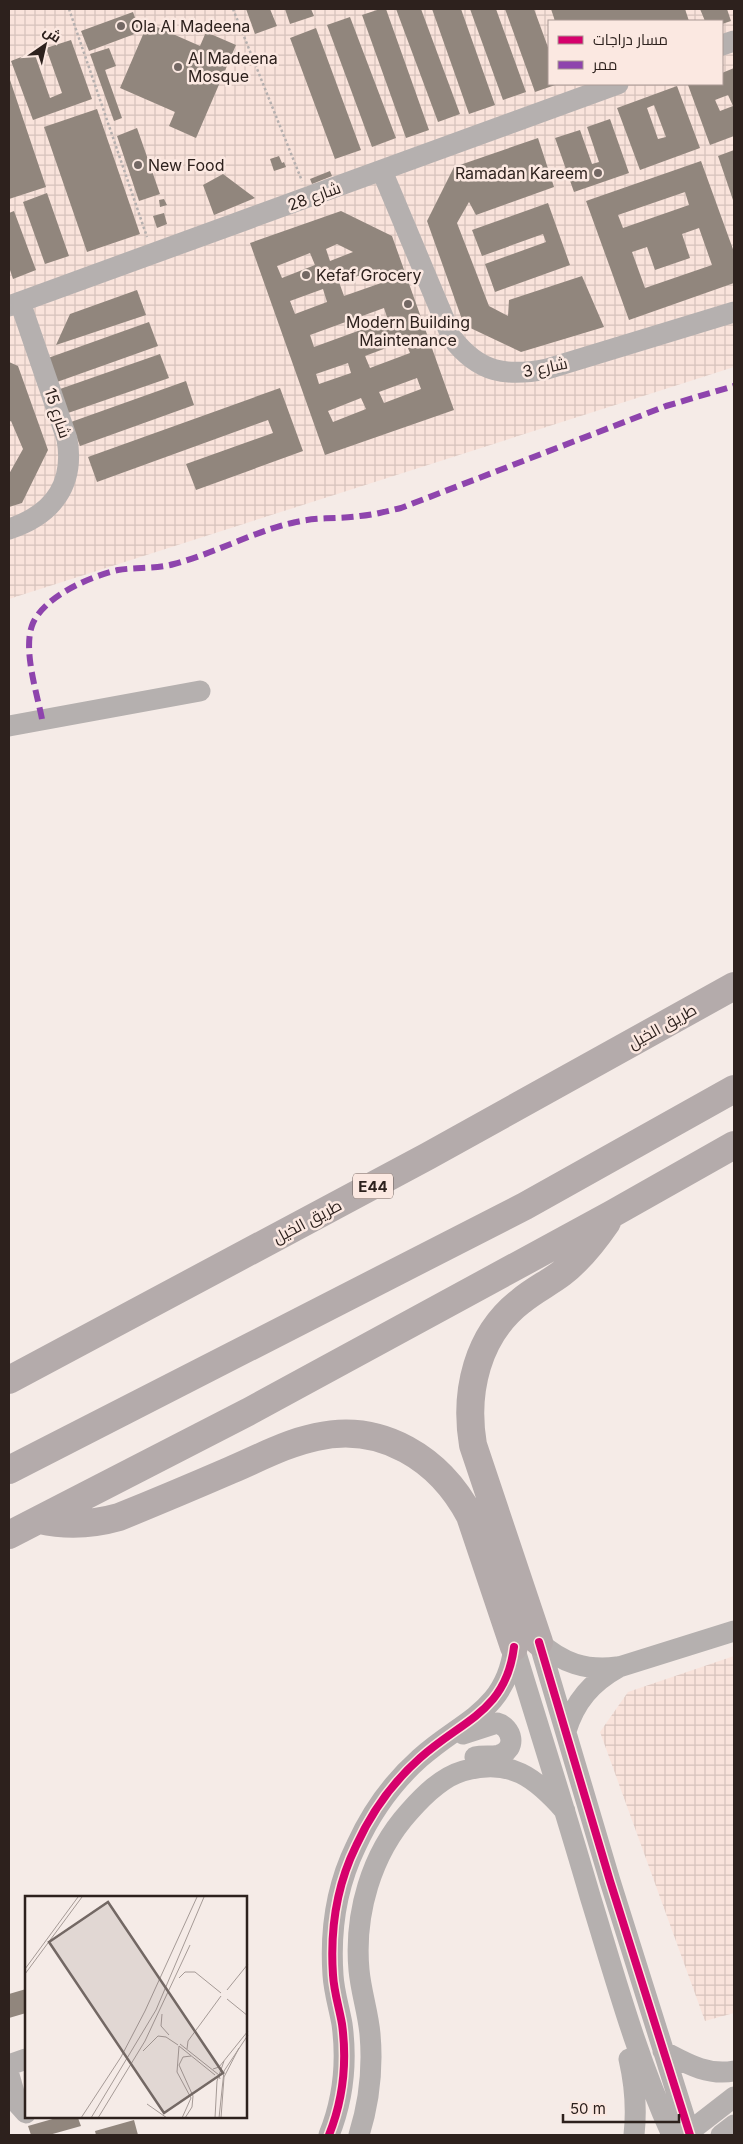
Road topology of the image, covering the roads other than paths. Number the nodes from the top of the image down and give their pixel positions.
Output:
1 (615, 85) edge
2 (382, 171) junction
3 (14, 304) edge
4 (734, 312) edge
5 (9, 529) edge
6 (200, 691) dead end
7 (9, 726) edge
8 (734, 986) edge
9 (734, 1089) edge
10 (734, 1145) edge
11 (612, 1214) junction
12 (9, 1380) edge
13 (9, 1470) edge
14 (40, 1520) junction
15 (9, 1534) edge
16 (734, 1631) edge
17 (527, 1645) junction
18 (619, 1667) junction
19 (566, 1731) junction
20 (434, 1746) junction
21 (426, 1796) junction
22 (565, 1811) junction
23 (624, 2010) junction
24 (663, 2050) junction
25 (25, 2059) edge
26 (9, 2064) edge
27 (734, 2071) edge
28 (9, 2075) edge
29 (734, 2097) edge
30 (25, 2112) edge
31 (734, 2125) edge
32 (684, 2134) edge
33 (329, 2135) edge
34 (359, 2135) edge
35 (634, 2135) edge
36 (721, 2135) edge

1 - 2 street, شارع 28
2 - 3 street, شارع 28
2 - 4 street, شارع 3
3 - 5 street, شارع 15
6 - 7 street
8 - 12 highway, طريق الخيل / E44
9 - 13 highway
10 - 11 highway
11 - 14 highway
11 - 17 highway
14 - 15 highway
14 - 17 highway
16 - 18 street
17 - 18 street
17 - 19 street
17 - 20 street
17 - 22 street
18 - 19 street
19 - 24 street
20 - 21 street
20 - 33 street
21 - 22 street
21 - 34 street
22 - 23 street
23 - 32 street
23 - 35 street
24 - 27 street
24 - 32 street
25 - 26 street
28 - 30 street
29 - 32 street
31 - 36 street

